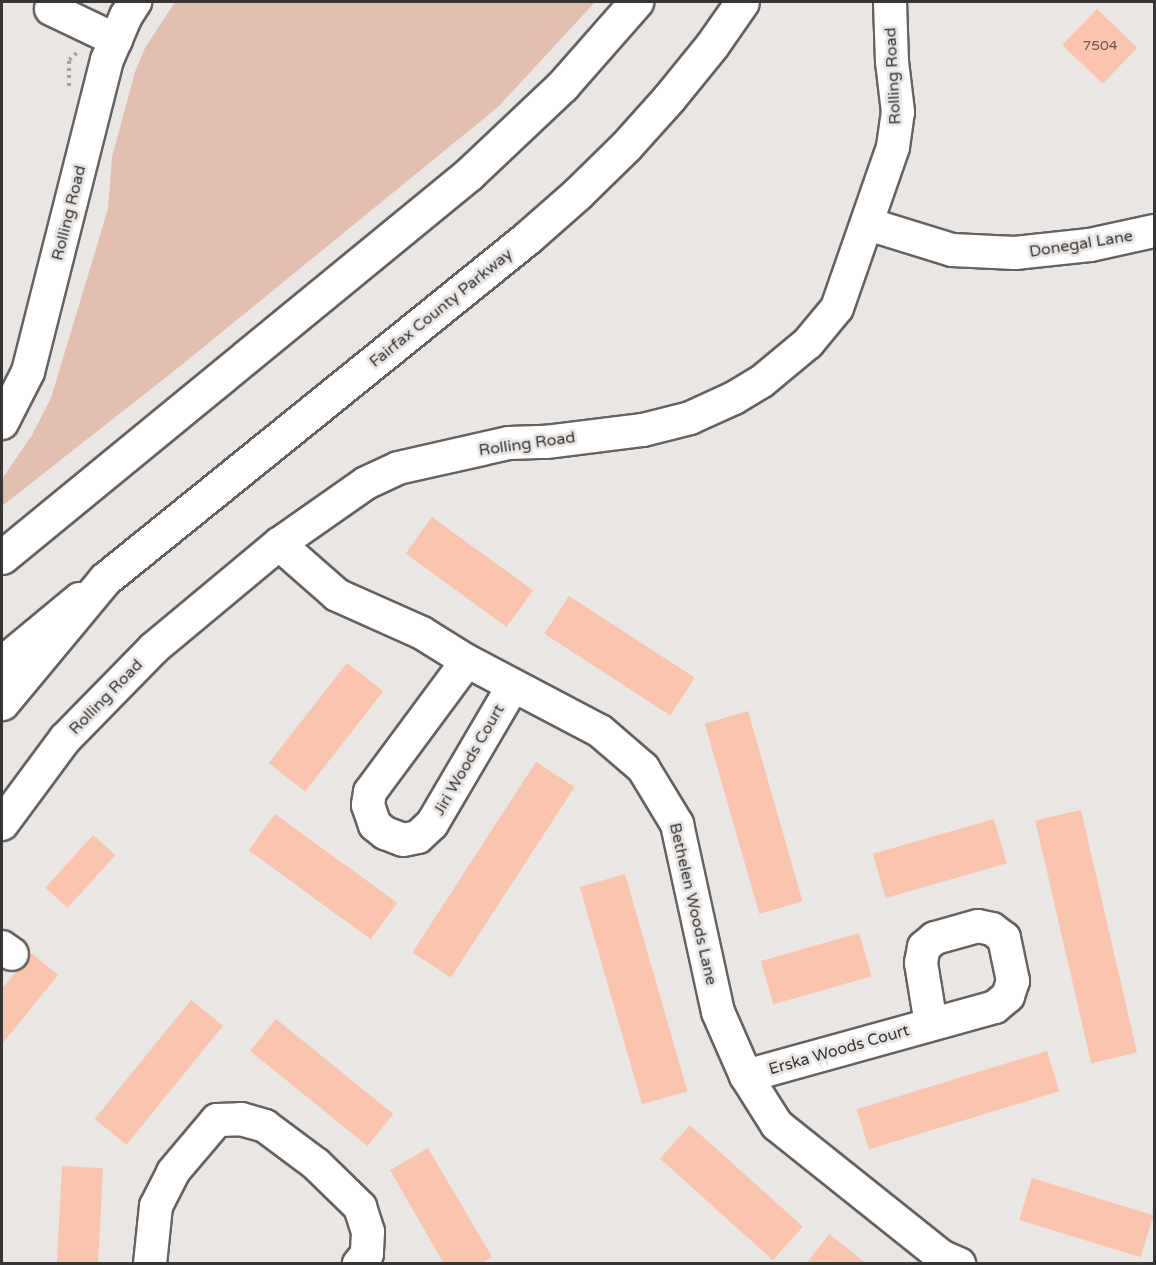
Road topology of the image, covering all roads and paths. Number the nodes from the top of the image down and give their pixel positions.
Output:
1 (135, 2) edge
2 (636, 2) edge
3 (742, 2) edge
4 (890, 2) edge
5 (51, 9) dead end
6 (116, 40) junction
7 (868, 224) junction
8 (1155, 231) edge
9 (2, 423) edge
10 (279, 544) junction
11 (2, 557) edge
12 (105, 579) junction
13 (467, 661) junction
14 (2, 663) edge
15 (513, 686) junction
16 (2, 703) edge
17 (2, 824) edge
18 (931, 1024) dead end
19 (746, 1076) junction
20 (150, 1263) edge
21 (359, 1263) edge
22 (959, 1263) edge

1 - 6 street, Rolling Road
2 - 11 main road
3 - 12 main road, Fairfax County Parkway
4 - 7 street, Rolling Road
5 - 6 street
6 - 9 street, Rolling Road
7 - 8 street, Donegal Lane
7 - 10 street, Rolling Road
10 - 13 street, Bethelen Woods Lane
10 - 17 street, Rolling Road
12 - 14 main road
12 - 16 main road
13 - 15 street, Bethelen Woods Lane
13 - 15 street, Jiri Woods Court
15 - 19 street, Bethelen Woods Lane
18 - 19 street, Erska Woods Court
19 - 22 street, Bethelen Woods Lane
20 - 21 street

